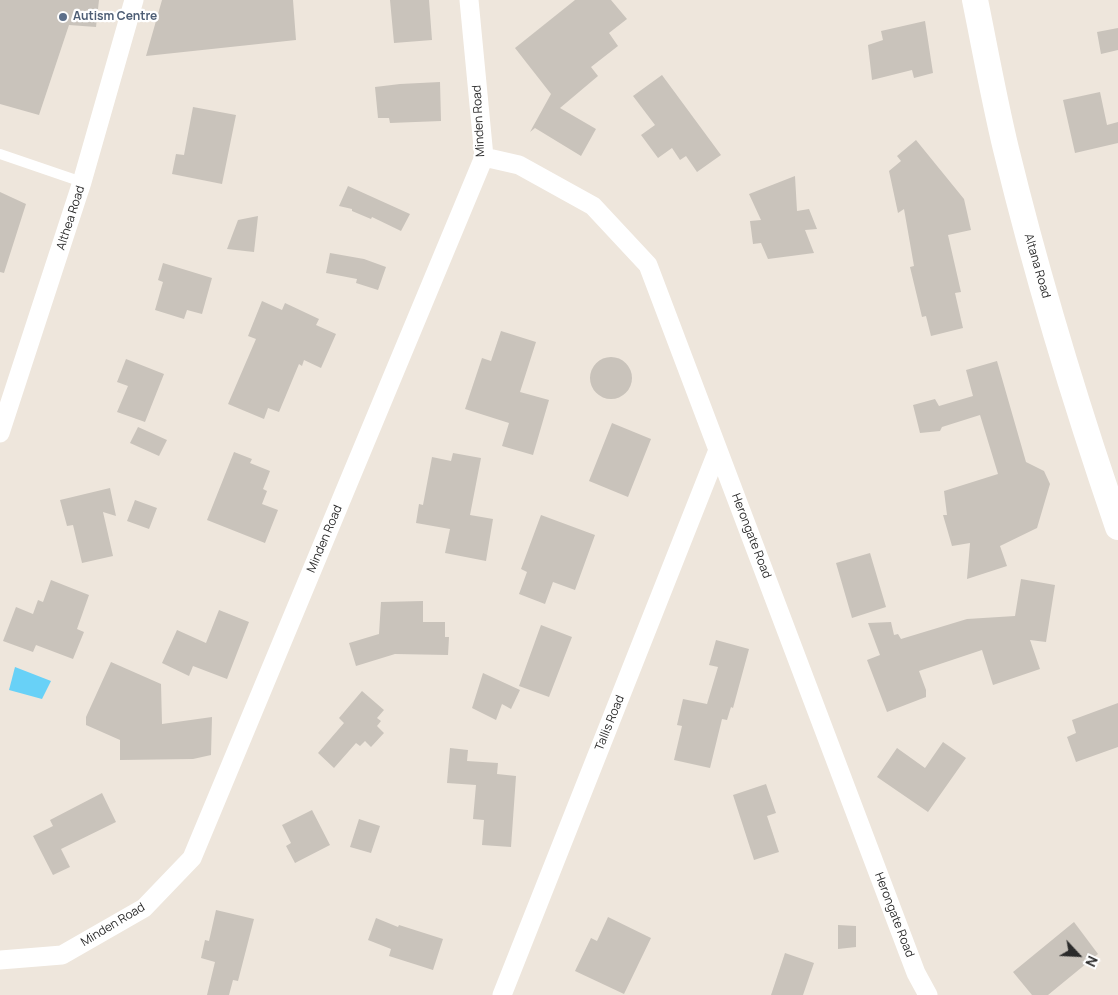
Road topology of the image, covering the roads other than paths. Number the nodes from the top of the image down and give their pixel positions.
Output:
1 (134, 0) edge
2 (470, 0) edge
3 (975, 0) edge
4 (0, 154) edge
5 (484, 157) junction
6 (82, 182) junction
7 (0, 433) edge
8 (718, 450) junction
9 (1118, 527) edge
10 (0, 960) edge
11 (502, 995) edge
12 (928, 995) edge

1 - 6 street, Althea Road
2 - 5 street, Minden Road
3 - 9 main road, Altana Road
4 - 6 lane
5 - 8 street, Herongate Road
5 - 10 street, Minden Road
6 - 7 street, Althea Road
8 - 11 street, Tallis Road
8 - 12 street, Herongate Road

